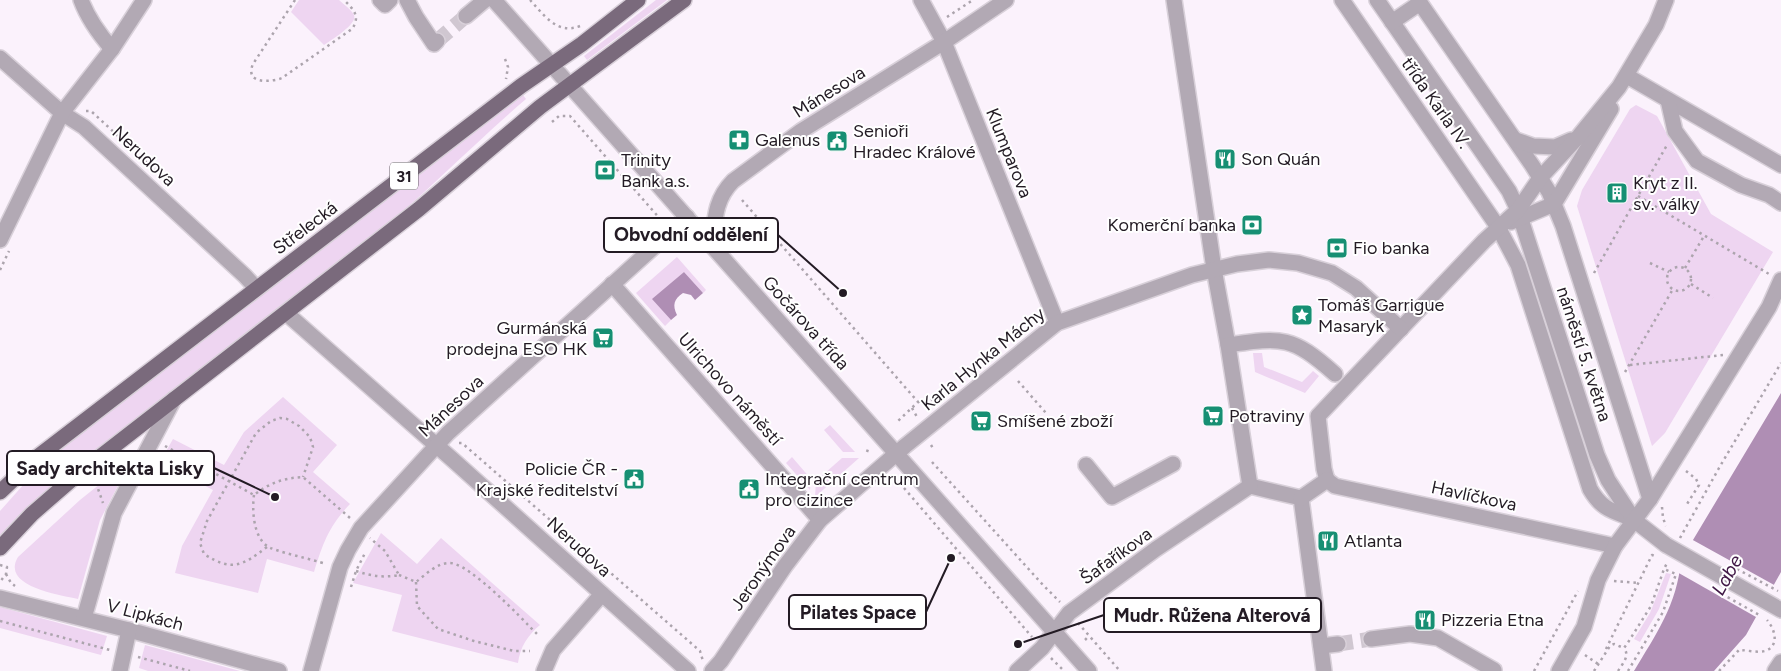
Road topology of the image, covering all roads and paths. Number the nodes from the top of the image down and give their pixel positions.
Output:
1 (81, 0) edge
2 (144, 0) edge
3 (295, 0) edge
4 (344, 0) edge
5 (380, 0) edge
6 (390, 0) edge
7 (407, 0) edge
8 (485, 0) edge
9 (494, 0) edge
10 (530, 0) edge
11 (638, 0) edge
12 (684, 0) edge
13 (921, 0) edge
14 (973, 0) edge
15 (1006, 0) edge
16 (1174, 0) edge
17 (1342, 0) edge
18 (1377, 0) edge
19 (1666, 0) edge
20 (1419, 1) edge
21 (466, 16) tunnel mouth
22 (942, 21) dead end
23 (1392, 22) junction
24 (584, 25) dead end
25 (437, 41) dead end
26 (944, 42) junction
27 (112, 49) junction
28 (0, 58) edge
29 (504, 59) dead end
30 (552, 65) junction
31 (508, 73) dead end
32 (1623, 82) junction
33 (570, 85) junction
34 (1668, 100) junction
35 (62, 113) junction
36 (552, 122) dead end
37 (1675, 131) junction
38 (1579, 136) junction
39 (1516, 140) junction
40 (1781, 164) edge
41 (1540, 178) junction
42 (1638, 196) junction
43 (1551, 198) junction
44 (742, 200) dead end
45 (1781, 203) edge
46 (1520, 214) junction
47 (687, 217) junction
48 (662, 221) dead end
49 (1498, 227) junction
50 (1704, 236) junction
51 (0, 240) edge
52 (712, 246) junction
53 (1650, 263) dead end
54 (1685, 268) junction
55 (1214, 269) junction
56 (1669, 272) junction
57 (1781, 280) edge
58 (612, 284) junction
59 (1691, 284) junction
60 (256, 288) junction
61 (1673, 289) junction
62 (1583, 292) junction
63 (1713, 298) dead end
64 (286, 313) junction
65 (1057, 323) junction
66 (1401, 329) junction
67 (1228, 345) junction
68 (1741, 353) junction
69 (1781, 364) edge
70 (1630, 365) junction
71 (1335, 374) dead end
72 (1018, 381) dead end
73 (1614, 389) junction
74 (942, 391) dead end
75 (174, 399) junction
76 (918, 402) junction
77 (912, 408) junction
78 (1046, 413) dead end
79 (918, 420) dead end
80 (897, 422) dead end
81 (462, 443) dead end
82 (159, 444) dead end
83 (436, 445) junction
84 (931, 445) dead end
85 (870, 446) dead end
86 (934, 450) dead end
87 (867, 452) dead end
88 (896, 453) junction
89 (932, 462) dead end
90 (1173, 464) dead end
91 (1086, 465) dead end
92 (1686, 471) dead end
93 (303, 477) junction
94 (1327, 480) junction
95 (230, 482) junction
96 (96, 483) dead end
97 (1250, 486) junction
98 (904, 488) dead end
99 (0, 492) edge
100 (254, 495) junction
101 (1301, 498) junction
102 (1650, 499) junction
103 (1687, 504) dead end
104 (104, 506) dead end
105 (351, 518) dead end
106 (820, 520) junction
107 (1634, 520) junction
108 (377, 534) dead end
109 (367, 535) dead end
110 (373, 540) junction
111 (1615, 546) junction
112 (267, 547) junction
113 (0, 548) edge
114 (1668, 552) junction
115 (326, 564) dead end
116 (0, 565) edge
117 (350, 569) dead end
118 (1664, 569) junction
119 (356, 571) junction
120 (400, 574) junction
121 (1614, 581) dead end
122 (0, 582) edge
123 (416, 582) junction
124 (1638, 583) junction
125 (1580, 588) dead end
126 (350, 589) dead end
127 (602, 594) junction
128 (0, 598) edge
129 (1063, 606) dead end
130 (1777, 607) edge
131 (1761, 616) dead end
132 (84, 618) junction
133 (1075, 619) dead end
134 (0, 621) edge
135 (129, 630) junction
136 (1055, 632) junction
137 (537, 634) dead end
138 (1089, 636) junction
139 (1034, 639) dead end
140 (1371, 639) tunnel mouth
141 (1085, 640) dead end
142 (1338, 644) tunnel mouth
143 (1321, 646) junction
144 (1624, 648) junction
145 (530, 650) dead end
146 (115, 651) dead end
147 (1048, 655) dead end
148 (135, 656) dead end
149 (1781, 662) edge
150 (1598, 664) junction
151 (708, 668) edge
152 (1494, 670) edge
153 (120, 671) edge
154 (190, 671) edge
155 (279, 671) edge
156 (311, 671) edge
157 (544, 671) edge
158 (688, 671) edge
159 (1017, 671) edge
160 (1064, 671) edge
161 (1089, 671) edge
162 (1120, 671) edge
163 (1324, 671) edge
164 (1534, 671) edge
165 (1559, 671) edge
166 (1594, 671) edge
167 (1618, 671) edge
168 (1628, 671) edge
169 (1719, 671) edge
170 (1775, 671) edge

1 - 27 street
2 - 27 street
3 - 4 path
5 - 6 street
7 - 25 street
8 - 21 street
9 - 30 street, Gočárova třída
10 - 24 path
11 - 30 main road, Střelecká / 31
12 - 33 main road, 31
13 - 26 street, Klumparova
14 - 22 path
15 - 26 street, Mánesova
16 - 55 street
17 - 49 street, třída Karla IV.
18 - 23 street, třída Karla IV.
19 - 32 street
20 - 23 street
20 - 39 street
23 - 46 street, třída Karla IV.
26 - 52 street, Mánesova
26 - 65 street, Klumparova
27 - 35 street
28 - 35 street, Nerudova
29 - 31 path
30 - 33 street, Gočárova třída
30 - 60 main road, Střelecká / 31
32 - 34 street
32 - 38 street
32 - 43 street
33 - 47 street, Gočárova třída
33 - 64 main road, 31
34 - 37 street
34 - 40 street
35 - 51 street
35 - 60 street, Nerudova
36 - 48 path
37 - 42 path
37 - 45 street
38 - 39 street
38 - 41 street
39 - 41 street
41 - 43 street
41 - 46 street
42 - 50 path
42 - 62 path
43 - 46 street
43 - 62 street, náměstí 5. května
44 - 76 path
46 - 49 street
46 - 107 street, náměstí 5. května
47 - 52 street, Gočárova třída
47 - 58 street, Mánesova
49 - 66 street
49 - 107 street, náměstí 5. května
50 - 54 path
50 - 57 path
52 - 88 street, Gočárova třída
53 - 56 path
54 - 56 path
54 - 59 path
55 - 65 street, Karla Hynka Máchy
55 - 66 street, Karla Hynka Máchy
55 - 67 street
56 - 61 path
57 - 68 street
58 - 83 street, Mánesova
58 - 106 street, Ulrichovo náměstí
59 - 61 path
59 - 63 path
60 - 99 main road, Střelecká / 31
61 - 70 path
62 - 73 street, náměstí 5. května
64 - 75 main road, 31
64 - 83 street, Nerudova
65 - 88 street, Karla Hynka Máchy
66 - 94 street
67 - 71 street
67 - 97 street
68 - 70 path
68 - 102 street
69 - 114 path
70 - 73 path
72 - 78 path
73 - 102 street, náměstí 5. května
74 - 76 path
75 - 113 main road, 31
75 - 132 street
76 - 77 path
77 - 79 path
77 - 80 path
81 - 151 path
82 - 95 path
83 - 127 street, Nerudova
83 - 156 street, Mánesova
84 - 86 path
85 - 87 path
88 - 106 street, Jeronýmova
88 - 136 street, Gočárova třída
89 - 129 path
90 - 91 street
92 - 103 path
93 - 95 path
93 - 100 path
93 - 105 path
94 - 101 street
94 - 111 street, Havlíčkova
95 - 100 path
95 - 112 path
96 - 104 path
97 - 101 street
97 - 136 street, Šafaříkova
98 - 139 path
100 - 112 path
101 - 143 street
102 - 107 street
106 - 151 street, Jeronýmova
107 - 111 street
107 - 114 street
108 - 110 path
109 - 110 path
110 - 119 path
110 - 120 path
111 - 165 street
112 - 115 path
114 - 118 path
114 - 124 path
114 - 130 street, bridge
116 - 122 path
117 - 119 path
118 - 144 path
118 - 168 path
119 - 120 path
119 - 126 path
120 - 123 path
121 - 124 path
123 - 137 path
123 - 145 path
124 - 150 path
125 - 164 path
127 - 157 street
127 - 158 street, Nerudova
128 - 132 street, V Lipkách
131 - 169 path
132 - 135 street, V Lipkách
133 - 138 path
134 - 146 path
135 - 153 street
135 - 155 street, V Lipkách
136 - 159 street, Šafaříkova
136 - 161 street, Gočárova třída
138 - 141 path
138 - 162 path
140 - 152 street
142 - 143 street
143 - 163 street
144 - 150 path
144 - 167 path
147 - 160 path
148 - 154 path
149 - 170 street
150 - 166 path

